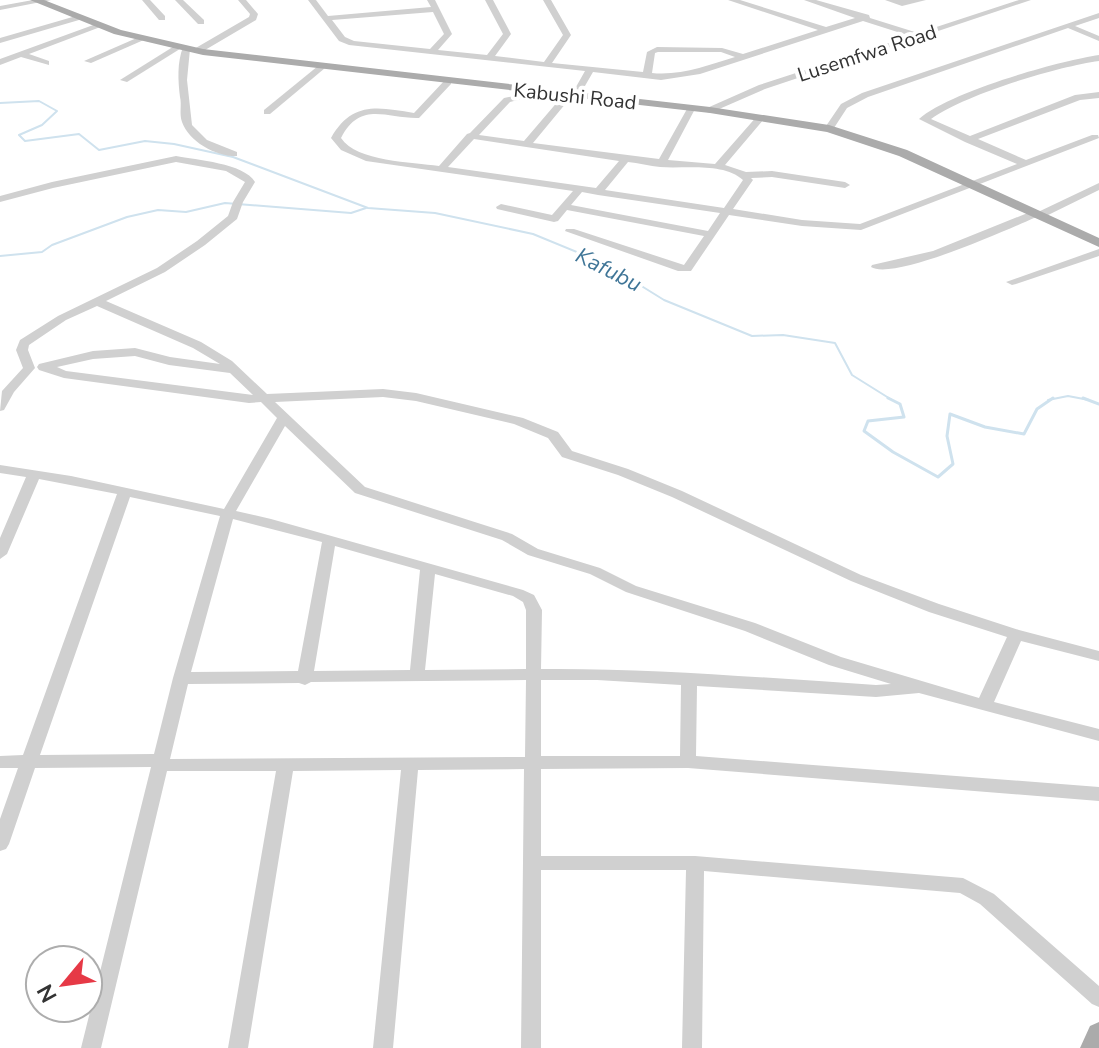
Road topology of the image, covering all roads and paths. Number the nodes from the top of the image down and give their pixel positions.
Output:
1 (146, 0) edge
2 (179, 0) edge
3 (242, 0) edge
4 (312, 0) edge
5 (489, 0) edge
6 (547, 0) edge
7 (732, 0) edge
8 (808, 0) edge
9 (889, 0) edge
10 (922, 0) edge
11 (1025, 0) edge
12 (40, 1) edge
13 (433, 4) edge
14 (0, 8) edge
15 (1099, 15) edge
16 (866, 17) junction
17 (76, 18) junction
18 (162, 18) dead end
19 (328, 18) junction
20 (201, 22) dead end
21 (1067, 25) junction
22 (99, 26) junction
23 (826, 31) junction
24 (918, 36) junction
25 (142, 39) junction
26 (1099, 39) edge
27 (0, 41) edge
28 (0, 48) edge
29 (187, 49) junction
30 (433, 51) junction
31 (23, 55) junction
32 (490, 57) junction
33 (745, 57) junction
34 (1099, 58) edge
35 (88, 61) dead end
36 (0, 62) edge
37 (46, 63) dead end
38 (546, 65) junction
39 (321, 68) junction
40 (590, 70) junction
41 (647, 76) junction
42 (124, 80) dead end
43 (448, 82) junction
44 (538, 92) junction
45 (1099, 95) edge
46 (571, 96) junction
47 (691, 109) junction
48 (710, 110) junction
49 (267, 112) dead end
50 (761, 117) junction
51 (829, 129) junction
52 (470, 136) junction
53 (1095, 137) dead end
54 (968, 140) junction
55 (527, 144) junction
56 (234, 154) dead end
57 (624, 160) junction
58 (661, 164) junction
59 (1026, 164) junction
60 (718, 167) junction
61 (442, 168) junction
62 (746, 175) junction
63 (845, 185) dead end
64 (971, 185) junction
65 (580, 189) junction
66 (1096, 191) edge
67 (598, 192) junction
68 (0, 199) edge
69 (501, 207) dead end
70 (565, 207) junction
71 (729, 210) junction
72 (1036, 215) junction
73 (570, 231) dead end
74 (710, 234) junction
75 (1099, 243) edge
76 (1099, 252) edge
77 (876, 267) dead end
78 (1012, 282) dead end
79 (98, 302) junction
80 (45, 367) junction
81 (29, 368) junction
82 (235, 370) junction
83 (266, 399) junction
84 (0, 407) edge
85 (283, 418) junction
86 (0, 469) edge
87 (34, 475) junction
88 (124, 493) junction
89 (228, 513) junction
90 (329, 540) junction
91 (0, 554) edge
92 (428, 568) junction
93 (1016, 634) junction
94 (1099, 656) edge
95 (532, 675) junction
96 (417, 676) junction
97 (181, 678) junction
98 (689, 678) junction
99 (305, 679) junction
100 (919, 687) junction
101 (984, 705) junction
102 (1099, 735) edge
103 (530, 761) junction
104 (0, 762) edge
105 (29, 762) junction
106 (161, 762) junction
107 (688, 762) junction
108 (410, 764) junction
109 (285, 765) junction
110 (1099, 794) edge
111 (0, 844) edge
112 (532, 863) junction
113 (695, 863) junction
114 (1099, 998) edge
115 (1099, 1034) edge
116 (91, 1048) edge
117 (238, 1048) edge
118 (383, 1048) edge
119 (531, 1048) edge
120 (692, 1048) edge
121 (1093, 1048) edge

1 - 18 street
2 - 20 street
3 - 29 street
4 - 19 street
5 - 32 street
6 - 38 street
7 - 23 street
8 - 16 street
9 - 10 street
11 - 24 street, Lusemfwa Road
12 - 14 street
12 - 17 main road, Kabushi Road
13 - 19 street
13 - 30 street
15 - 21 street
16 - 23 street
16 - 24 street
17 - 22 main road, Kabushi Road
17 - 27 street
19 - 30 street
21 - 26 street
21 - 51 street
22 - 25 main road, Kabushi Road
22 - 31 street
23 - 33 street
24 - 48 street, Lusemfwa Road
25 - 29 main road, Kabushi Road
25 - 35 street
28 - 31 street
29 - 39 main road, Kabushi Road
29 - 42 street
29 - 56 street
30 - 32 street
31 - 36 street
31 - 37 street
32 - 38 street
33 - 41 street
33 - 41 street
34 - 54 street
38 - 40 street
39 - 43 main road, Kabushi Road
39 - 49 street
40 - 41 street
40 - 46 street
43 - 44 main road, Kabushi Road
43 - 61 street
44 - 46 main road, Kabushi Road
44 - 52 street
45 - 54 street
46 - 47 main road, Kabushi Road
46 - 55 street
47 - 48 main road, Kabushi Road
47 - 58 street
48 - 50 main road, Kabushi Road
50 - 51 main road, Kabushi Road
50 - 60 street
51 - 64 main road, Kabushi Road
52 - 55 street
52 - 61 street
53 - 59 street
54 - 59 street
55 - 57 street
57 - 58 street
57 - 67 street
58 - 60 street
59 - 64 street
60 - 62 street
61 - 65 street
62 - 63 street
62 - 71 street
64 - 71 street
64 - 72 main road, Kabushi Road
65 - 67 street
65 - 70 street
66 - 72 street
67 - 71 street
68 - 79 street
69 - 70 street
70 - 74 street
71 - 74 street
72 - 75 main road, Kabushi Road
72 - 77 street
73 - 74 street
76 - 78 street
79 - 81 street
79 - 82 street
80 - 81 street
80 - 82 street
80 - 83 street
81 - 84 street
82 - 83 street
83 - 85 street
83 - 93 street
85 - 89 street
85 - 100 street
86 - 87 street
87 - 88 street
87 - 91 street
88 - 89 street
88 - 105 street
89 - 90 street
89 - 97 street
90 - 92 street
90 - 99 street
92 - 95 street
92 - 96 street
93 - 94 street
93 - 101 street
95 - 96 street
95 - 98 street
95 - 103 street
96 - 99 street
97 - 99 street
97 - 106 street
98 - 100 street
98 - 107 street
100 - 101 street
101 - 102 street
103 - 107 street
103 - 108 street
103 - 112 street
104 - 105 street
105 - 106 street
105 - 111 street
106 - 109 street
106 - 116 street
107 - 110 street
108 - 109 street
108 - 118 street
109 - 117 street
112 - 113 street
112 - 119 street
113 - 114 street
113 - 120 street
115 - 121 main road

